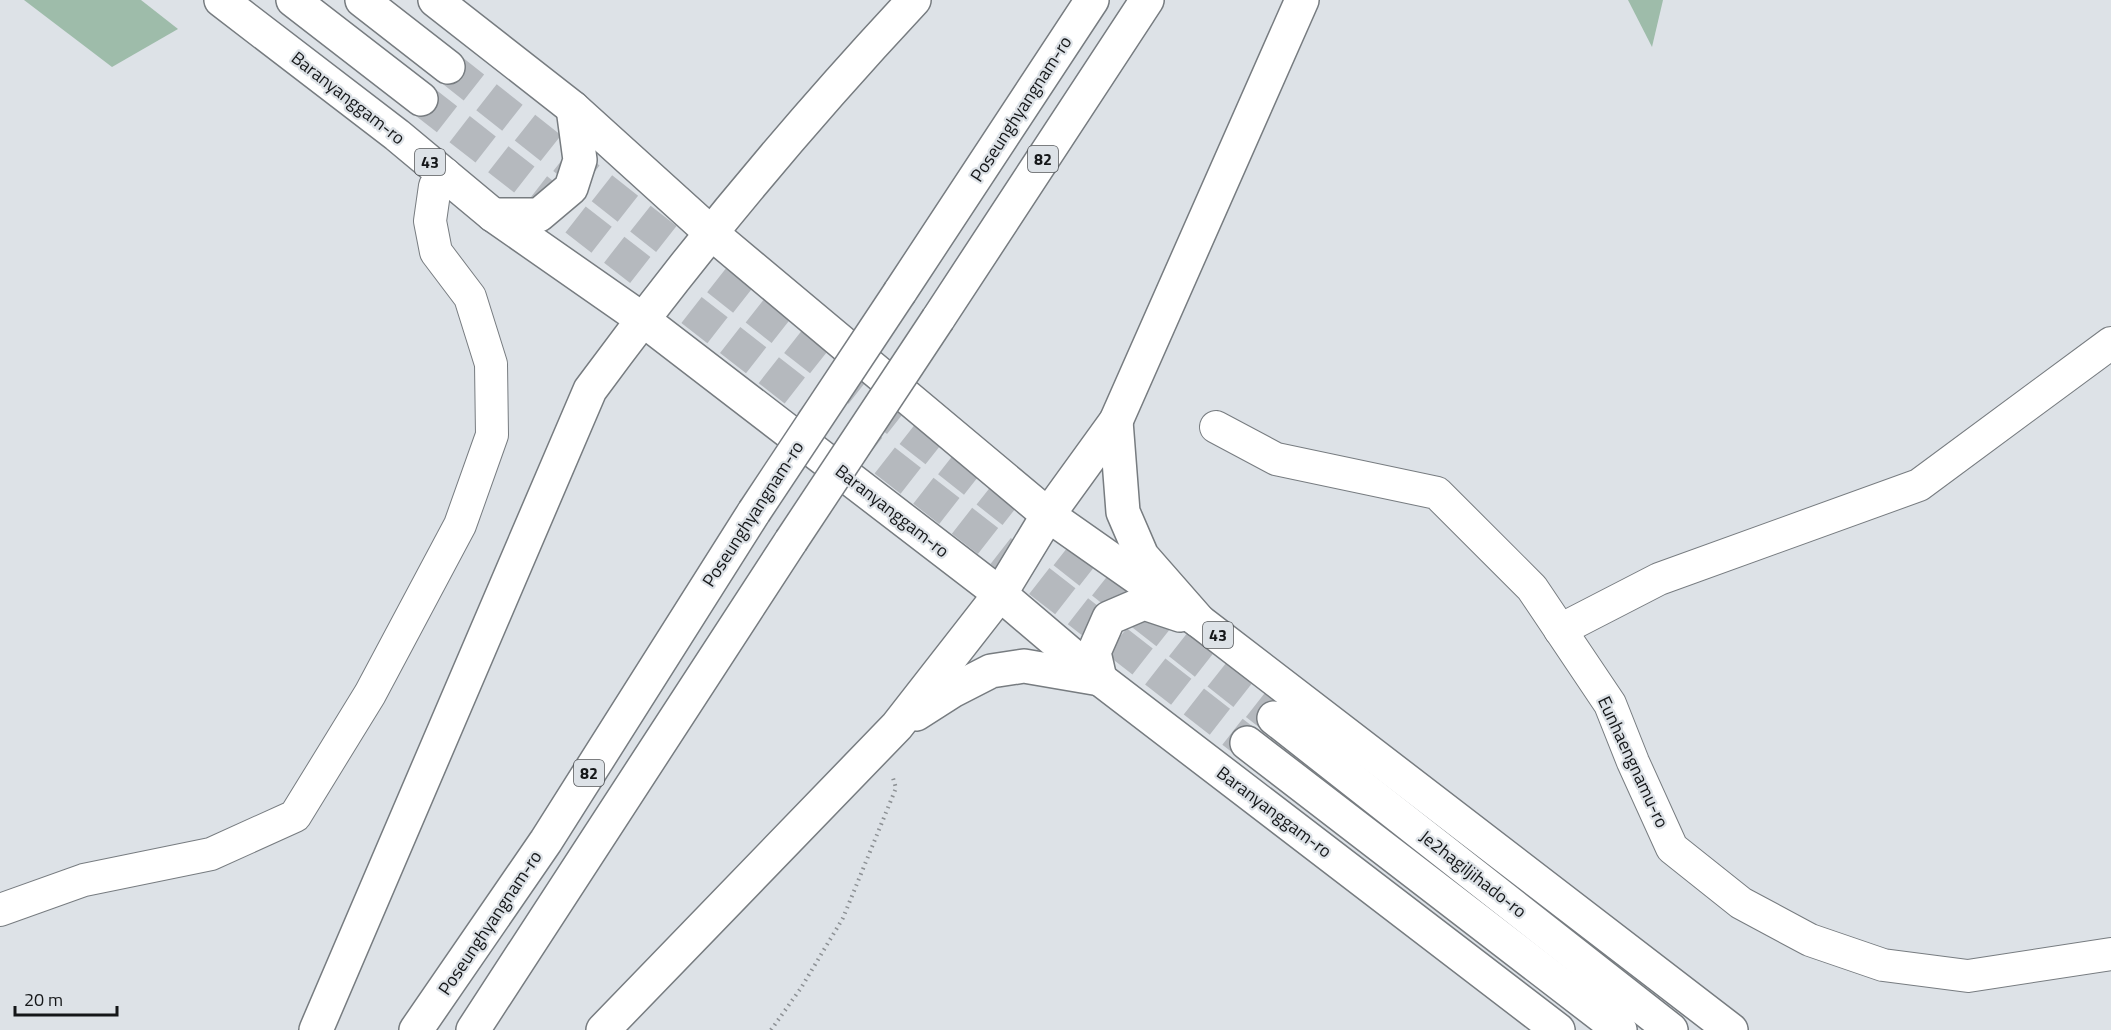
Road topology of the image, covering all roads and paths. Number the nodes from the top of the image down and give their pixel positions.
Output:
1 (221, 0) edge
2 (293, 0) edge
3 (362, 0) edge
4 (435, 0) edge
5 (914, 0) edge
6 (1092, 0) edge
7 (1147, 0) edge
8 (1302, 0) edge
9 (448, 67) tunnel mouth
10 (421, 99) tunnel mouth
11 (573, 108) junction
12 (445, 174) junction
13 (493, 215) junction
14 (710, 232) junction
15 (642, 319) junction
16 (2111, 343) edge
17 (1116, 421) junction
18 (1216, 427) dead end
19 (1048, 515) junction
20 (999, 594) junction
21 (1199, 621) junction
22 (1560, 630) junction
23 (1100, 679) junction
24 (1274, 718) tunnel mouth
25 (890, 733) junction
26 (1247, 743) tunnel mouth
27 (0, 910) edge
28 (2111, 954) edge
29 (316, 1030) edge
30 (416, 1030) edge
31 (472, 1030) edge
32 (603, 1030) edge
33 (771, 1030) edge
34 (1558, 1030) edge
35 (1620, 1030) edge
36 (1671, 1030) edge
37 (1731, 1030) edge

1 - 12 main road, Baranyanggam-ro / 43
2 - 10 main road
3 - 9 main road
4 - 11 main road, 43
5 - 14 main road
6 - 30 main road, Poseunghyangnam-ro / 82, bridge
7 - 31 main road, 82, bridge
8 - 17 main road
11 - 13 main road
11 - 14 main road, 43
12 - 13 main road, Baranyanggam-ro / 43
12 - 27 street
13 - 15 main road, Baranyanggam-ro / 43
14 - 15 main road
14 - 19 main road, 43
15 - 20 main road, Baranyanggam-ro / 43
15 - 29 main road
16 - 22 street
17 - 19 main road
17 - 21 main road
18 - 22 street, Eunhaengnamu-ro
19 - 20 main road
19 - 21 main road, 43
20 - 23 main road, Baranyanggam-ro / 43
20 - 25 main road
21 - 23 main road
21 - 37 main road, 43
22 - 28 street, Eunhaengnamu-ro
23 - 25 main road
23 - 34 main road, Baranyanggam-ro / 43
24 - 36 main road, Je2hagiljihado-ro
25 - 32 main road
25 - 33 path
26 - 35 main road, Je2hagiljihado-ro

